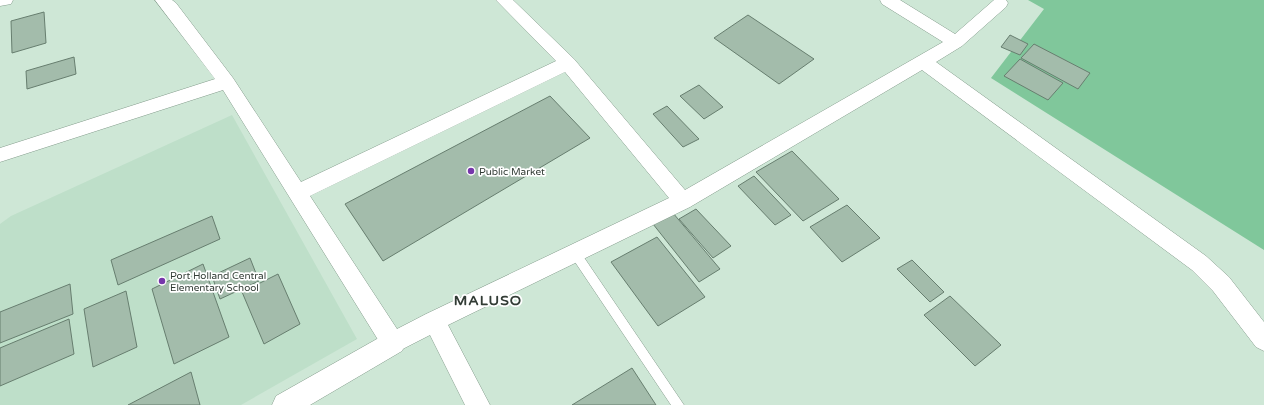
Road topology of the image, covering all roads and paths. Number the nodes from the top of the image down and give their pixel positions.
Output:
1 (5, 0) edge
2 (163, 0) edge
3 (504, 0) edge
4 (888, 0) edge
5 (0, 1) edge
6 (1000, 3) dead end
7 (956, 42) junction
8 (923, 62) junction
9 (568, 63) junction
10 (227, 82) junction
11 (0, 155) edge
12 (297, 193) junction
13 (683, 200) junction
14 (575, 253) junction
15 (434, 321) junction
16 (1264, 340) edge
17 (393, 343) junction
18 (285, 405) edge
19 (478, 405) edge
20 (678, 405) edge

1 - 5 street
2 - 10 street
3 - 9 street
4 - 7 street
6 - 7 street
7 - 8 street
8 - 13 street
8 - 16 street
9 - 12 street
9 - 13 street
10 - 11 street
10 - 12 street
12 - 17 street
13 - 14 street
14 - 15 street
14 - 20 lane
15 - 17 street
15 - 19 street
17 - 18 street

